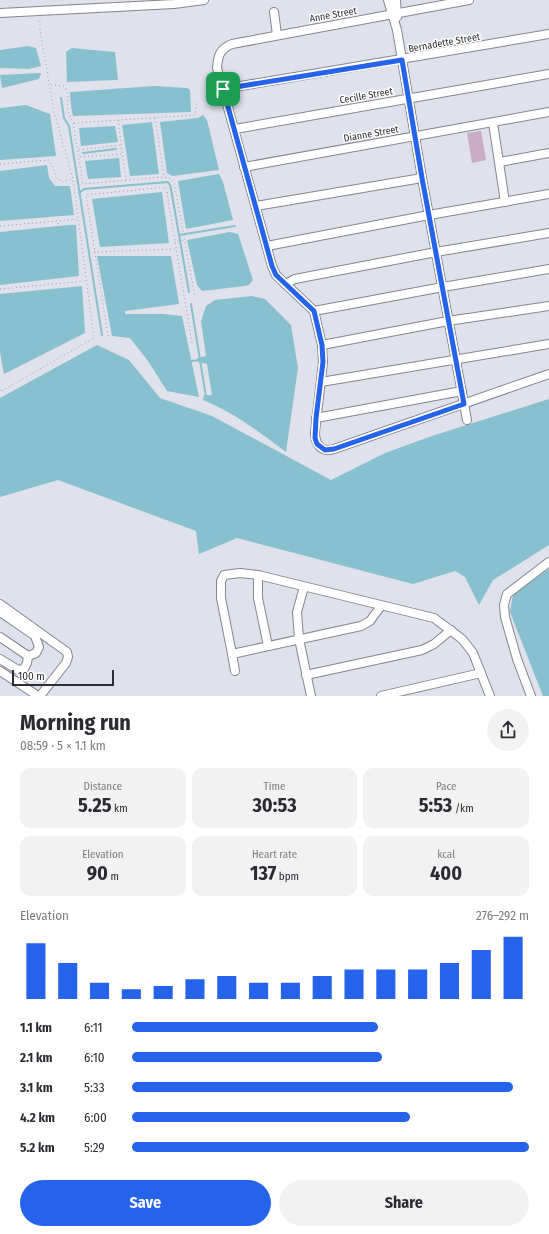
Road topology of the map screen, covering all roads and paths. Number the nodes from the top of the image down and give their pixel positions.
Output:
1 (204, 0) edge
2 (388, 0) edge
3 (396, 0) edge
4 (469, 0) edge
5 (165, 2) edge
6 (98, 4) edge
7 (40, 10) junction
8 (274, 12) dead end
9 (0, 13) edge
10 (394, 13) junction
11 (549, 34) edge
12 (277, 35) junction
13 (402, 60) junction
14 (549, 74) edge
15 (50, 85) junction
16 (223, 89) junction
17 (409, 98) junction
18 (197, 103) dead end
19 (549, 112) edge
20 (155, 117) junction
21 (118, 120) junction
22 (73, 123) junction
23 (493, 123) junction
24 (234, 129) junction
25 (415, 136) junction
26 (122, 145) junction
27 (78, 150) junction
28 (549, 153) edge
29 (123, 154) junction
30 (79, 157) junction
31 (500, 162) junction
32 (0, 164) edge
33 (244, 167) junction
34 (164, 177) junction
35 (422, 178) junction
36 (73, 179) junction
37 (126, 181) junction
38 (175, 191) junction
39 (167, 193) junction
40 (549, 194) edge
41 (505, 202) junction
42 (256, 206) junction
43 (429, 215) junction
44 (79, 219) junction
45 (58, 221) junction
46 (0, 226) edge
47 (549, 233) edge
48 (60, 234) dead end
49 (184, 239) junction
50 (174, 242) junction
51 (267, 246) junction
52 (175, 249) junction
53 (94, 252) junction
54 (436, 252) junction
55 (549, 269) edge
56 (86, 281) junction
57 (285, 284) junction
58 (443, 287) junction
59 (0, 289) edge
60 (195, 297) dead end
61 (549, 306) edge
62 (314, 311) junction
63 (448, 321) junction
64 (108, 336) dead end
65 (192, 343) dead end
66 (549, 344) edge
67 (322, 345) junction
68 (456, 359) junction
69 (549, 374) edge
70 (321, 382) junction
71 (0, 390) edge
72 (462, 391) junction
73 (464, 404) junction
74 (316, 418) junction
75 (467, 420) dead end
76 (549, 562) edge
77 (258, 575) junction
78 (304, 587) junction
79 (0, 604) edge
80 (381, 606) junction
81 (0, 612) edge
82 (451, 630) junction
83 (0, 637) edge
84 (299, 640) junction
85 (268, 646) junction
86 (232, 654) junction
87 (28, 656) junction
88 (0, 659) edge
89 (235, 670) dead end
90 (0, 671) edge
91 (481, 673) junction
92 (306, 675) junction
93 (36, 696) edge
94 (40, 696) edge
95 (311, 696) edge
96 (381, 696) edge
97 (490, 696) edge
98 (531, 696) edge

1 - 5 street
2 - 10 street
3 - 10 street
4 - 10 street, Anne Street
5 - 6 street
6 - 7 street
7 - 9 street
7 - 15 path
8 - 12 street
10 - 12 street, Anne Street
10 - 13 street
11 - 13 street, Bernadette Street
12 - 16 street, Anne Street
13 - 16 street, Bernadette Street
13 - 17 street
14 - 17 street, Cecille Street
15 - 22 path
15 - 36 path
16 - 24 street
17 - 24 street, Cecille Street
17 - 25 street
18 - 20 path
19 - 23 street, Dianne Street
20 - 21 path
20 - 34 path
21 - 22 path
21 - 26 path
22 - 27 path
23 - 25 street, Dianne Street
23 - 31 street
24 - 33 street
25 - 33 street, Dianne Street
25 - 35 street
26 - 27 path
26 - 29 path
27 - 30 path
28 - 31 street
29 - 30 path
29 - 37 path
30 - 37 path
31 - 41 street
32 - 36 path
33 - 42 street
34 - 37 path
34 - 38 path
35 - 42 street
35 - 43 street
36 - 44 path
38 - 39 path
38 - 49 path
39 - 50 path
39 - 53 path
40 - 41 street
41 - 43 street
42 - 51 street
43 - 51 street
43 - 54 street
44 - 45 path
44 - 56 path
45 - 46 path
45 - 48 path
47 - 54 street
49 - 50 path
49 - 60 path
50 - 52 path
51 - 57 street
52 - 53 path
52 - 65 path
53 - 64 path
54 - 57 street
54 - 58 street
55 - 58 street
56 - 59 path
56 - 71 path
57 - 62 street
58 - 62 street
58 - 63 street
61 - 63 street
62 - 67 street
63 - 67 street
63 - 68 street
66 - 68 street
67 - 70 street
68 - 70 street
68 - 72 street
69 - 73 street
70 - 74 street
72 - 73 street
72 - 74 street
73 - 74 street
73 - 75 street
76 - 98 street
77 - 78 street
77 - 85 street
77 - 86 street
78 - 80 street
78 - 84 street
79 - 94 street
80 - 82 street
80 - 84 street
81 - 87 street
82 - 91 street
82 - 92 street
83 - 87 street
84 - 85 street
84 - 92 street
85 - 86 street
86 - 89 street
87 - 88 street
90 - 93 street
91 - 96 street
91 - 97 street
92 - 95 street

